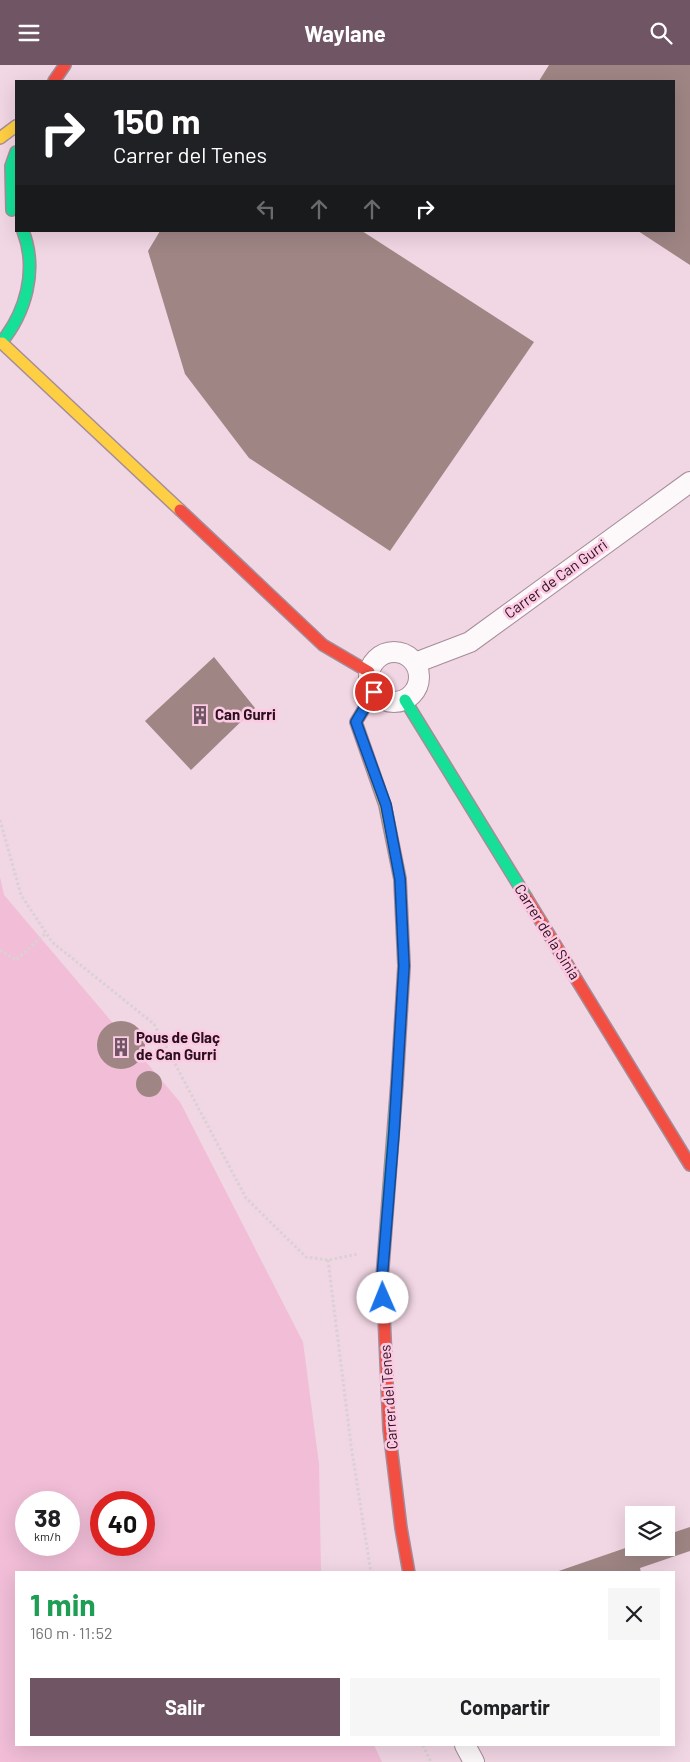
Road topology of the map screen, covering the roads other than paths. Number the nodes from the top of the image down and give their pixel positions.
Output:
1 (75, 65) edge
2 (58, 73) edge
3 (15, 127) edge
4 (0, 138) edge
5 (15, 156) edge
6 (0, 197) edge
7 (14, 214) edge
8 (23, 232) edge
9 (1, 343) edge
10 (690, 482) edge
11 (415, 663) junction
12 (369, 672) junction
13 (374, 692) junction
14 (405, 699) junction
15 (690, 1165) edge
16 (409, 1571) edge
17 (466, 1746) edge
18 (474, 1762) edge

1 - 2 street
3 - 4 street
5 - 7 street
6 - 7 street
8 - 9 street
9 - 12 street
10 - 11 street, Carrer de Can Gurri
11 - 12 street
11 - 14 street
12 - 13 street
13 - 14 street
13 - 16 street, Carrer del Tenes
14 - 15 street, Carrer de la Sinia
17 - 18 street

